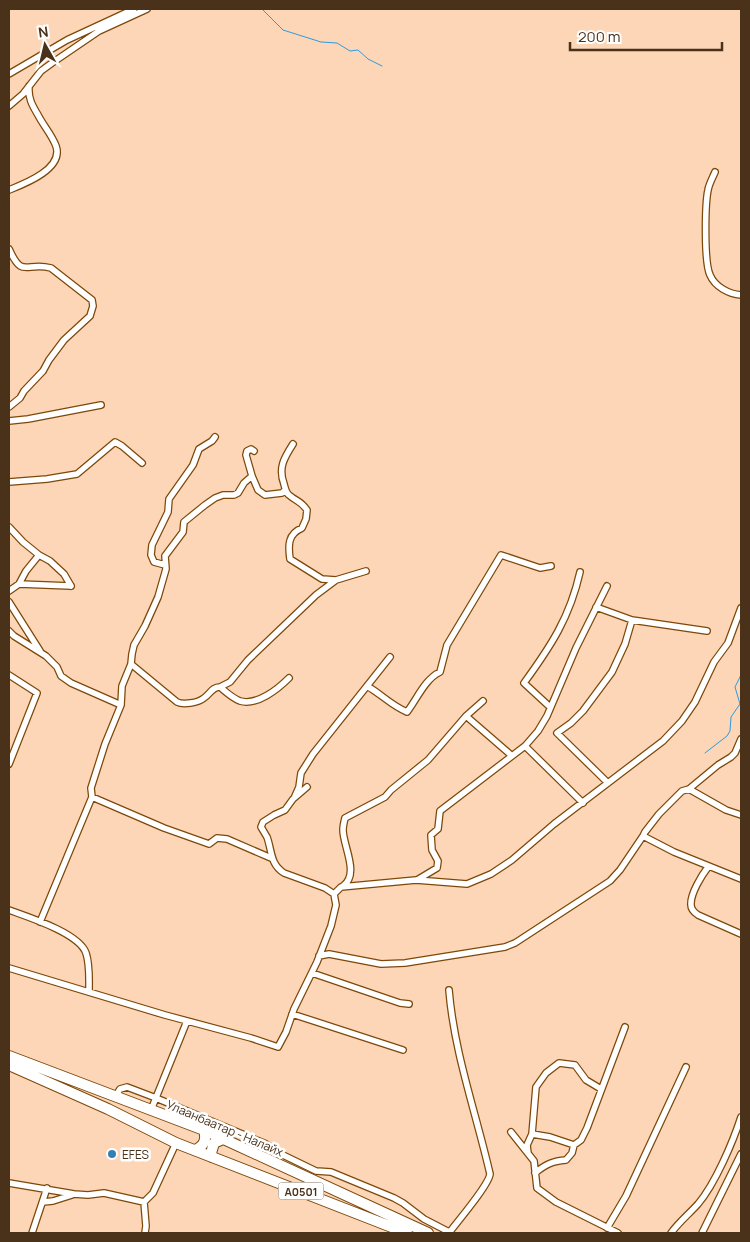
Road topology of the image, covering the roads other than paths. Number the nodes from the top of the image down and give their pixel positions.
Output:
1 (134, 9) edge
2 (147, 9) edge
3 (9, 74) edge
4 (30, 84) junction
5 (9, 106) edge
6 (715, 172) dead end
7 (9, 190) edge
8 (9, 249) edge
9 (741, 295) edge
10 (101, 405) dead end
11 (9, 407) edge
12 (9, 421) edge
13 (215, 437) dead end
14 (293, 444) dead end
15 (254, 452) dead end
16 (142, 463) dead end
17 (252, 476) junction
18 (9, 482) edge
19 (286, 490) junction
20 (9, 527) edge
21 (39, 555) junction
22 (166, 566) junction
23 (551, 566) dead end
24 (366, 571) dead end
25 (580, 572) dead end
26 (336, 580) junction
27 (19, 584) junction
28 (608, 586) dead end
29 (9, 591) edge
30 (9, 602) edge
31 (596, 608) junction
32 (741, 608) edge
33 (632, 620) junction
34 (9, 630) edge
35 (707, 631) dead end
36 (41, 653) junction
37 (390, 657) dead end
38 (131, 664) junction
39 (9, 676) edge
40 (289, 678) dead end
41 (367, 686) junction
42 (220, 687) junction
43 (483, 701) dead end
44 (121, 705) junction
45 (550, 707) junction
46 (466, 716) junction
47 (741, 739) edge
48 (525, 746) junction
49 (511, 755) junction
50 (9, 764) edge
51 (608, 783) junction
52 (307, 786) dead end
53 (689, 789) junction
54 (92, 797) junction
55 (293, 799) junction
56 (582, 803) junction
57 (741, 815) edge
58 (644, 836) junction
59 (272, 858) junction
60 (708, 867) junction
61 (416, 880) junction
62 (741, 880) edge
63 (341, 887) junction
64 (334, 894) junction
65 (9, 910) edge
66 (40, 922) junction
67 (741, 934) edge
68 (319, 956) junction
69 (9, 968) edge
70 (312, 973) junction
71 (450, 990) dead end
72 (89, 992) junction
73 (409, 1004) dead end
74 (292, 1014) junction
75 (187, 1021) junction
76 (625, 1026) dead end
77 (403, 1050) dead end
78 (9, 1056) edge
79 (9, 1065) edge
80 (686, 1067) dead end
81 (602, 1088) junction
82 (116, 1098) junction
83 (156, 1098) junction
84 (151, 1110) junction
85 (741, 1116) edge
86 (204, 1130) junction
87 (511, 1132) dead end
88 (532, 1134) junction
89 (223, 1139) junction
90 (176, 1143) junction
91 (574, 1145) junction
92 (195, 1150) junction
93 (528, 1153) junction
94 (741, 1154) edge
95 (212, 1157) junction
96 (536, 1173) junction
97 (9, 1183) edge
98 (47, 1188) junction
99 (74, 1194) junction
100 (43, 1202) junction
101 (144, 1202) junction
102 (607, 1228) junction
103 (32, 1233) edge
104 (144, 1233) edge
105 (407, 1233) edge
106 (428, 1233) edge
107 (450, 1233) edge
108 (618, 1233) edge
109 (672, 1233) edge
110 (702, 1233) edge

1 - 3 street
2 - 4 street
4 - 5 street
4 - 7 street
6 - 9 street
8 - 11 street
10 - 12 street
13 - 22 street
14 - 19 street
15 - 17 street
16 - 18 street
17 - 19 street
17 - 22 street
19 - 26 street
20 - 21 street
21 - 27 street
21 - 27 street
22 - 38 street
23 - 41 street
24 - 26 street
25 - 45 street
26 - 42 street
27 - 29 street
28 - 31 street
30 - 36 street
31 - 33 street
31 - 45 street
32 - 51 street
33 - 35 street
33 - 51 street
34 - 36 street
36 - 44 street
37 - 41 street
38 - 42 street
38 - 44 street
39 - 50 street
40 - 42 street
41 - 55 street
43 - 46 street
44 - 54 street
45 - 48 street
46 - 49 street
46 - 63 street
47 - 53 street
48 - 49 street
48 - 56 street
49 - 61 street
51 - 56 street
52 - 55 street
53 - 57 street
53 - 58 street
54 - 59 street
54 - 66 street
55 - 59 street
56 - 61 street
58 - 60 street
58 - 68 street
59 - 64 street
60 - 62 street
60 - 67 street
61 - 63 street
63 - 64 street
64 - 68 street
65 - 66 street
66 - 72 street
68 - 70 street
69 - 72 street
70 - 73 street
70 - 74 street
71 - 107 street
72 - 75 street
74 - 75 street
74 - 77 street
75 - 83 street
76 - 81 street
78 - 82 highway, Улаанбаатар - Налайх / A0501
79 - 90 highway, A0501
80 - 102 street
81 - 88 street
81 - 91 street
82 - 83 street
82 - 84 highway, Улаанбаатар - Налайх / A0501
83 - 84 street
83 - 107 street
84 - 86 highway, Улаанбаатар - Налайх / A0501
85 - 109 street
86 - 89 highway, Улаанбаатар - Налайх / A0501
86 - 92 highway
87 - 93 street
88 - 91 street
88 - 93 street
89 - 95 highway
89 - 106 highway, Улаанбаатар - Налайх / A0501
90 - 92 highway, A0501
90 - 101 street
91 - 96 street
92 - 95 highway, A0501
93 - 96 street
94 - 110 street
95 - 105 highway, A0501
96 - 102 street
97 - 98 street
98 - 99 street
98 - 100 street
99 - 100 street
99 - 101 street
100 - 103 street
101 - 104 street
102 - 108 street

